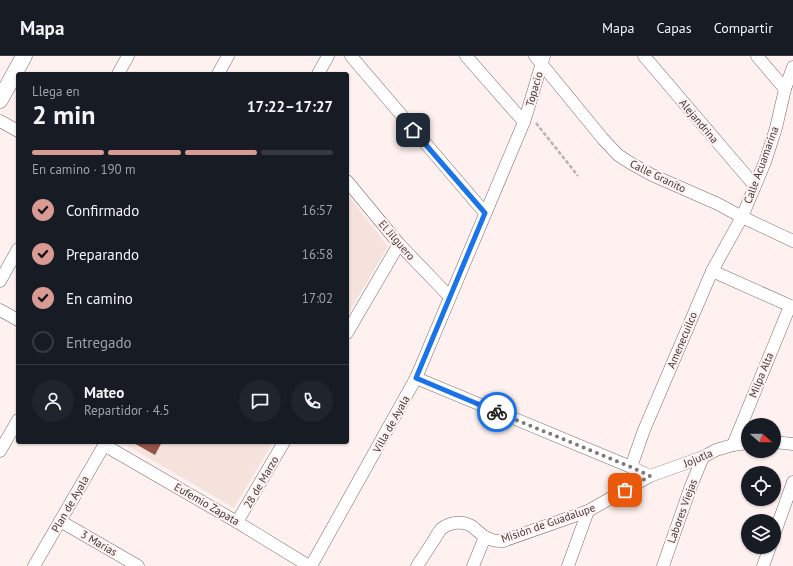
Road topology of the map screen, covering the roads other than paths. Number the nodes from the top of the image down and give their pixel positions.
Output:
1 (24, 56) edge
2 (128, 56) edge
3 (228, 56) edge
4 (328, 56) edge
5 (351, 56) edge
6 (466, 56) edge
7 (644, 56) edge
8 (757, 56) edge
9 (540, 59) edge
10 (793, 67) edge
11 (119, 72) edge
12 (219, 72) edge
13 (319, 72) edge
14 (785, 89) junction
15 (0, 100) edge
16 (526, 117) junction
17 (0, 121) edge
18 (16, 130) edge
19 (349, 183) edge
20 (755, 186) junction
21 (485, 213) junction
22 (742, 217) junction
23 (793, 241) edge
24 (399, 244) junction
25 (16, 253) edge
26 (712, 271) junction
27 (0, 281) edge
28 (450, 297) junction
29 (791, 307) edge
30 (0, 310) edge
31 (16, 319) edge
32 (349, 330) edge
33 (416, 378) junction
34 (16, 423) edge
35 (781, 443) edge
36 (104, 444) edge
37 (107, 444) edge
38 (283, 444) edge
39 (741, 444) edge
40 (793, 444) edge
41 (733, 445) junction
42 (0, 451) edge
43 (703, 457) junction
44 (631, 467) junction
45 (650, 476) junction
46 (793, 482) edge
47 (588, 511) junction
48 (781, 515) edge
49 (60, 521) junction
50 (237, 522) junction
51 (484, 537) junction
52 (767, 554) edge
53 (34, 566) edge
54 (138, 566) edge
55 (310, 566) edge
56 (417, 566) edge
57 (474, 566) edge
58 (568, 566) edge
59 (663, 566) edge
60 (763, 566) edge

1 - 15 street
2 - 11 street
3 - 12 street
4 - 13 street
5 - 21 street
6 - 16 street
7 - 20 street, Alejandrina
8 - 14 street
9 - 16 street, Topacio
9 - 22 street, Calle Granito
10 - 14 street, Calle Acuamarina
14 - 20 street, Calle Acuamarina
16 - 21 street, Villa de Ayala
17 - 18 street
19 - 24 street, El Jilguero
20 - 22 street, Calle Acuamarina
21 - 28 street, Villa de Ayala
22 - 23 street, Calle Granito
22 - 26 street, Amenecuilco
24 - 28 street, El Jilguero
24 - 32 street
25 - 27 street
26 - 29 street
26 - 44 street, Amenecuilco
28 - 33 street, Villa de Ayala
29 - 41 street, Milpa Alta
30 - 31 street
33 - 44 street
33 - 55 street, Villa de Ayala
34 - 42 street
35 - 40 street
36 - 49 street, Plan de Ayala
37 - 50 street, Eufemio Zapata
38 - 50 street, 28 de Marzo
39 - 41 street, Jojutla
41 - 43 street, Jojutla
43 - 45 street, Jojutla
43 - 59 street, Labores Viejas
44 - 45 street
45 - 47 street, Misión de Guadalupe
46 - 48 street
47 - 51 street, Misión de Guadalupe
47 - 58 street
49 - 53 street, Plan de Ayala
49 - 54 street, 3 Marias
50 - 55 street, Eufemio Zapata
51 - 56 street, Misión de Guadalupe
51 - 57 street
52 - 60 street

